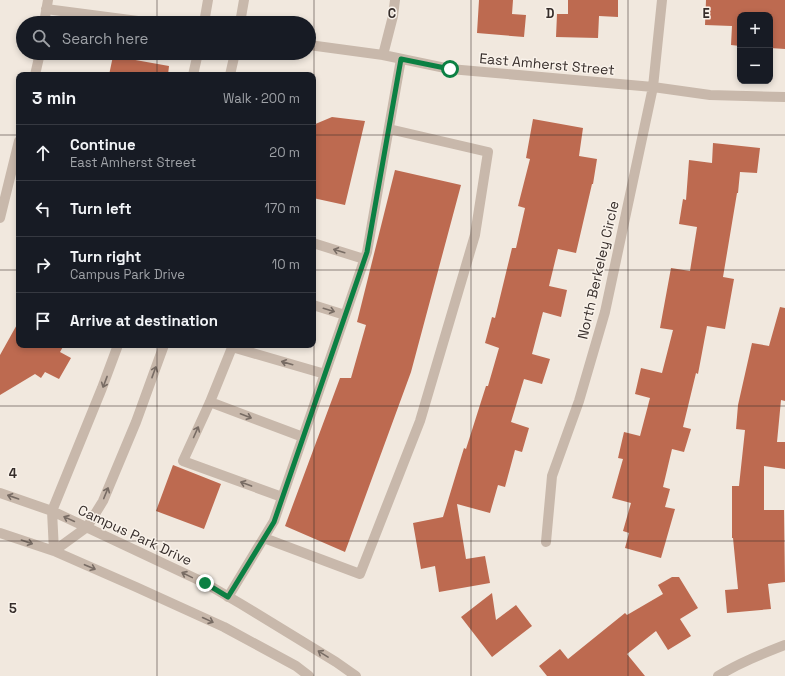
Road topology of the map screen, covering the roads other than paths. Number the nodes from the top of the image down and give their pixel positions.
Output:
1 (208, 0) edge
2 (244, 0) edge
3 (395, 0) edge
4 (662, 0) edge
5 (47, 4) edge
6 (45, 16) edge
7 (115, 16) edge
8 (205, 16) edge
9 (241, 16) edge
10 (316, 46) edge
11 (383, 55) junction
12 (401, 59) junction
13 (38, 60) edge
14 (196, 60) edge
15 (233, 60) edge
16 (36, 72) edge
17 (194, 72) edge
18 (231, 72) edge
19 (653, 87) junction
20 (785, 97) edge
21 (388, 129) junction
22 (16, 153) edge
23 (0, 218) edge
24 (316, 244) edge
25 (364, 259) junction
26 (316, 306) edge
27 (345, 315) junction
28 (117, 348) edge
29 (163, 348) edge
30 (231, 348) edge
31 (239, 348) edge
32 (325, 374) junction
33 (210, 402) junction
34 (303, 437) junction
35 (0, 493) edge
36 (282, 497) junction
37 (52, 511) junction
38 (87, 527) junction
39 (0, 533) edge
40 (264, 538) junction
41 (546, 542) dead end
42 (54, 552) junction
43 (228, 597) junction
44 (785, 645) edge
45 (309, 676) edge
46 (356, 676) edge
47 (718, 676) edge

1 - 8 street
2 - 9 street
3 - 11 street
4 - 19 street, North Berkeley Circle
5 - 6 street
5 - 7 street
10 - 11 street, East Amherst Street
11 - 12 street, East Amherst Street
12 - 19 street, East Amherst Street
12 - 21 street
13 - 16 street
14 - 17 street
15 - 18 street
19 - 20 street, East Amherst Street
19 - 41 street, North Berkeley Circle
21 - 25 street
21 - 40 street
22 - 23 street
25 -> 24 street
25 - 27 street
26 -> 27 street
27 - 32 street
28 -> 37 street
38 -> 29 street
30 - 33 street
32 -> 31 street
32 - 34 street
33 -> 34 street
36 -> 33 street
34 - 36 street
37 -> 35 street, Campus Park Drive
36 - 40 street
38 -> 37 street, Campus Park Drive
37 - 42 street
38 - 42 street
43 -> 38 street, Campus Park Drive
39 -> 42 street
40 - 43 street
42 -> 45 street
46 -> 43 street, Campus Park Drive
44 - 47 street

